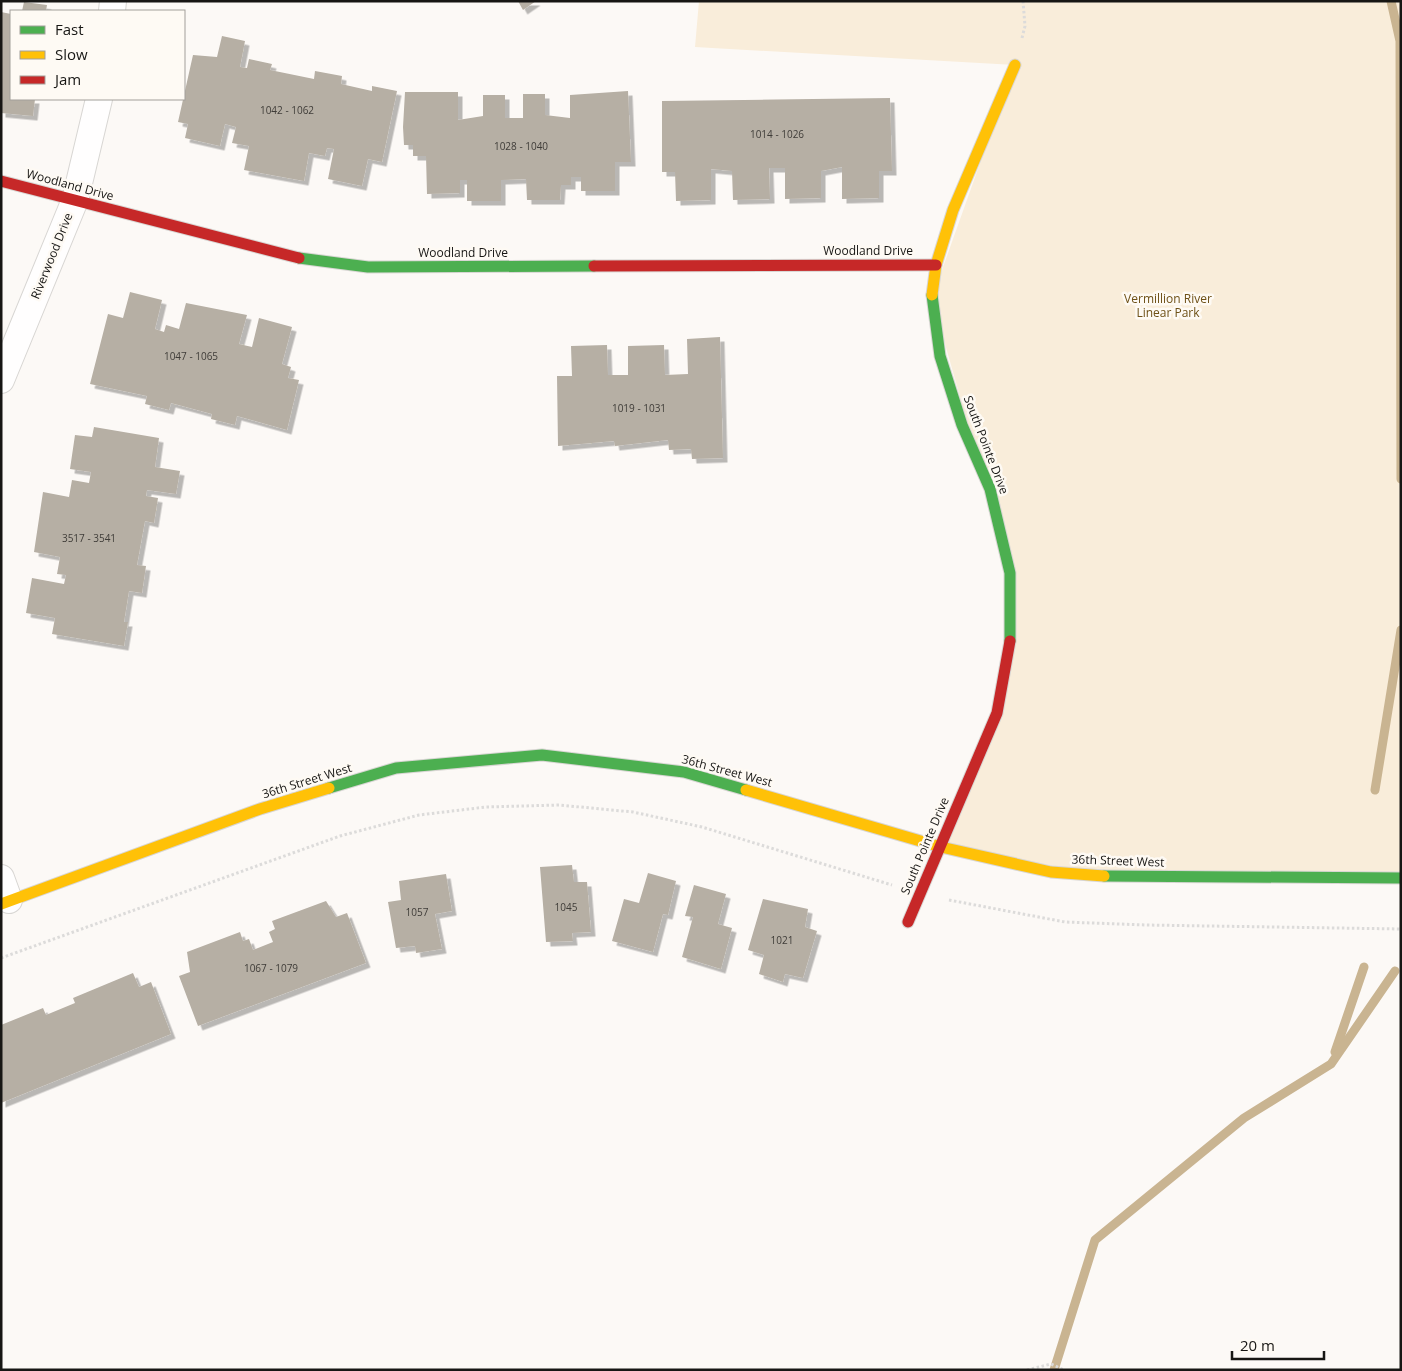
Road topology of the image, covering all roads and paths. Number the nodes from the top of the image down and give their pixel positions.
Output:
1 (1023, 1) edge
2 (1015, 65) joint
3 (99, 100) edge
4 (1, 181) edge
5 (75, 200) junction
6 (936, 265) junction
7 (1, 380) edge
8 (941, 847) junction
9 (1401, 878) edge
10 (921, 892) junction
11 (4, 894) edge
12 (908, 922) dead end
13 (1401, 929) edge
14 (1, 958) edge
15 (1027, 1370) edge
16 (1064, 1370) edge

1 - 2 path
2 - 6 street, South Pointe Drive
3 - 5 street, Riverwood Drive
4 - 5 street, Woodland Drive
5 - 6 street, Woodland Drive
5 - 7 street, Riverwood Drive
6 - 8 street, South Pointe Drive
8 - 9 street, 36th Street West
8 - 10 street, South Pointe Drive
8 - 11 street, 36th Street West
10 - 12 street, South Pointe Drive
10 - 13 path
10 - 14 path
15 - 16 path

